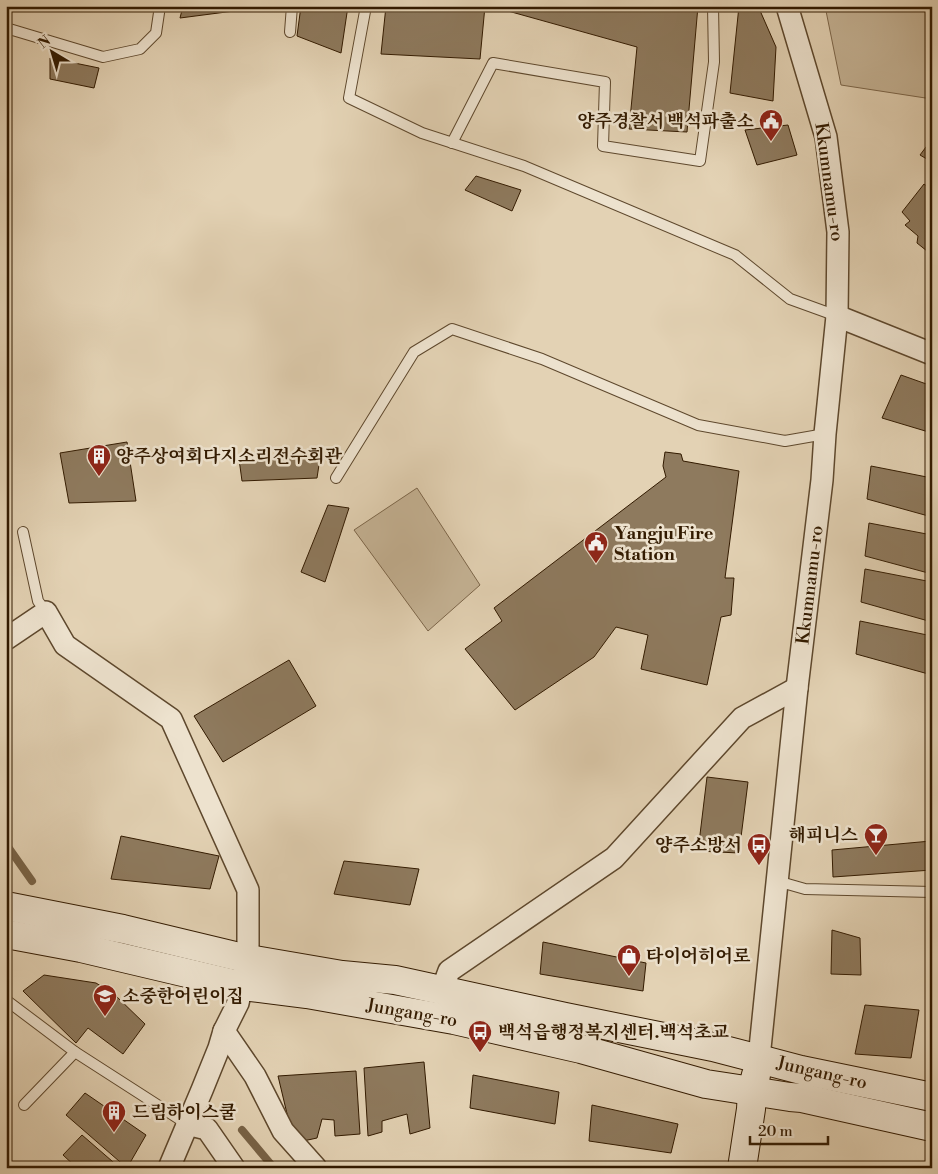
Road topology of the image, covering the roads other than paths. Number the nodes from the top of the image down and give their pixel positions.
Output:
1 (160, 6) edge
2 (292, 6) edge
3 (366, 6) edge
4 (713, 6) edge
5 (787, 6) edge
6 (6, 28) edge
7 (290, 32) dead end
8 (452, 143) junction
9 (837, 316) junction
10 (932, 354) edge
11 (825, 434) junction
12 (336, 478) dead end
13 (23, 532) dead end
14 (46, 612) junction
15 (6, 639) edge
16 (797, 688) junction
17 (777, 881) junction
18 (932, 892) edge
19 (6, 906) edge
20 (6, 934) edge
21 (248, 959) junction
22 (242, 986) junction
23 (442, 990) junction
24 (6, 1000) edge
25 (221, 1039) junction
26 (75, 1052) junction
27 (759, 1058) junction
28 (752, 1092) junction
29 (932, 1097) edge
30 (24, 1105) dead end
31 (187, 1124) junction
32 (932, 1128) edge
33 (169, 1168) edge
34 (234, 1168) edge
35 (316, 1168) edge
36 (742, 1168) edge

1 - 6 lane
2 - 7 lane
3 - 8 lane
4 - 8 lane
5 - 9 street, Kkumnamu-ro
8 - 9 lane
9 - 10 street
9 - 11 street, Kkumnamu-ro
11 - 12 lane
11 - 16 street, Kkumnamu-ro
13 - 14 lane
14 - 15 street
14 - 21 street
16 - 17 street, Kkumnamu-ro
16 - 23 street
17 - 18 lane
17 - 27 street, Kkumnamu-ro
19 - 21 main road, Jungang-ro
20 - 22 main road, Jungang-ro
21 - 22 street
21 - 23 main road, Jungang-ro
22 - 25 street
22 - 28 main road, Jungang-ro
23 - 27 main road, Jungang-ro
24 - 26 lane
25 - 31 street
25 - 35 street
26 - 30 lane
26 - 31 lane
27 - 28 main road, Kkumnamu-ro
27 - 29 main road, Jungang-ro
28 - 32 main road, Jungang-ro
28 - 36 main road, Kkumnamu-ro
31 - 33 street
31 - 34 street

